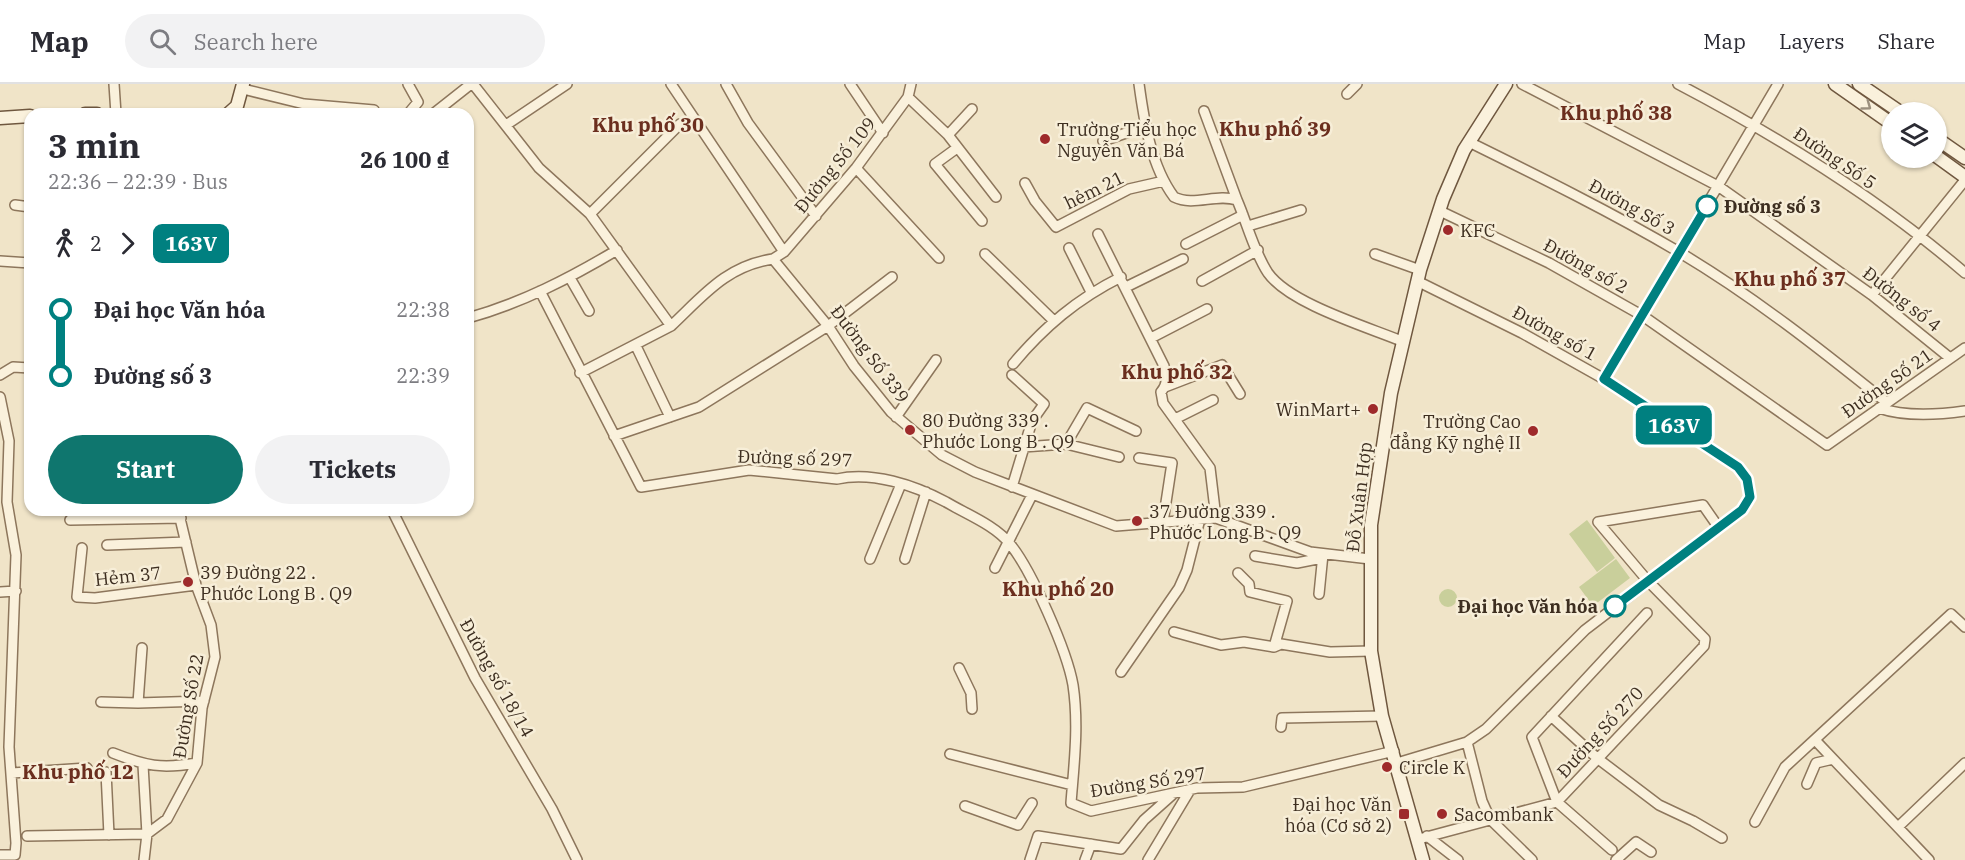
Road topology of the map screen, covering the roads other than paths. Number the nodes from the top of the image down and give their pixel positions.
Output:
1 (114, 84) edge
2 (408, 84) edge
3 (472, 84) edge
4 (567, 84) edge
5 (671, 84) edge
6 (726, 84) edge
7 (850, 84) edge
8 (911, 84) edge
9 (1139, 84) edge
10 (1357, 84) edge
11 (1506, 84) edge
12 (1522, 84) edge
13 (1678, 84) edge
14 (1778, 84) edge
15 (1859, 84) edge
16 (1841, 85) edge
17 (243, 87) edge
18 (1347, 94) dead end
19 (909, 98) junction
20 (1885, 102) edge
21 (116, 108) edge
22 (235, 108) edge
23 (351, 108) edge
24 (413, 108) edge
25 (441, 108) edge
26 (972, 109) dead end
27 (1204, 111) dead end
28 (24, 116) edge
29 (1881, 116) edge
30 (0, 118) edge
31 (680, 124) dead end
32 (1755, 124) junction
33 (506, 126) junction
34 (1146, 126) junction
35 (883, 133) junction
36 (948, 135) junction
37 (1103, 141) dead end
38 (1469, 142) junction
39 (1947, 146) edge
40 (957, 148) junction
41 (1965, 158) edge
42 (1947, 164) edge
43 (856, 168) junction
44 (1965, 178) edge
45 (1164, 181) junction
46 (1026, 183) dead end
47 (1718, 186) junction
48 (996, 197) dead end
49 (1237, 200) junction
50 (15, 206) dead end
51 (24, 207) edge
52 (1301, 210) dead end
53 (1440, 211) junction
54 (590, 214) junction
55 (1243, 215) junction
56 (816, 216) junction
57 (982, 221) dead end
58 (1248, 226) junction
59 (1098, 234) dead end
60 (1920, 235) junction
61 (1186, 244) dead end
62 (1069, 248) dead end
63 (617, 250) junction
64 (1258, 250) junction
65 (784, 252) junction
66 (1680, 253) junction
67 (985, 254) dead end
68 (1375, 254) dead end
69 (939, 258) dead end
70 (773, 259) junction
71 (1183, 259) dead end
72 (0, 261) edge
73 (24, 263) edge
74 (1965, 273) edge
75 (1419, 275) junction
76 (891, 277) dead end
77 (1120, 277) junction
78 (570, 278) junction
79 (1202, 281) dead end
80 (1126, 287) junction
81 (540, 291) junction
82 (1091, 292) junction
83 (1872, 295) junction
84 (1207, 309) dead end
85 (589, 311) dead end
86 (474, 316) edge
87 (1643, 316) junction
88 (1053, 320) junction
89 (671, 326) junction
90 (828, 326) junction
91 (1151, 338) junction
92 (1404, 342) junction
93 (636, 346) junction
94 (1965, 348) edge
95 (1950, 358) junction
96 (936, 360) dead end
97 (1013, 364) dead end
98 (24, 368) edge
99 (580, 373) junction
100 (0, 375) edge
101 (1012, 375) dead end
102 (1604, 379) junction
103 (1165, 387) junction
104 (1240, 394) dead end
105 (0, 397) edge
106 (1212, 400) dead end
107 (1883, 405) junction
108 (1965, 411) edge
109 (669, 417) junction
110 (896, 417) junction
111 (1175, 419) junction
112 (1136, 431) dead end
113 (614, 436) junction
114 (1066, 444) junction
115 (1827, 445) joint
116 (1023, 447) junction
117 (1119, 457) dead end
118 (1139, 458) dead end
119 (901, 484) junction
120 (1012, 487) junction
121 (1750, 491) joint
122 (926, 492) junction
123 (1032, 495) junction
124 (143, 516) edge
125 (180, 516) edge
126 (395, 516) edge
127 (1216, 518) junction
128 (1200, 519) junction
129 (70, 520) dead end
130 (1163, 522) junction
131 (1719, 528) junction
132 (186, 542) junction
133 (1010, 543) junction
134 (107, 544) dead end
135 (82, 548) dead end
136 (1255, 556) dead end
137 (1323, 556) junction
138 (870, 559) dead end
139 (905, 559) dead end
140 (1370, 559) junction
141 (995, 568) dead end
142 (1238, 573) dead end
143 (1647, 580) junction
144 (196, 585) junction
145 (16, 591) junction
146 (0, 592) edge
147 (1319, 594) dead end
148 (1647, 613) dead end
149 (1965, 627) edge
150 (1174, 632) dead end
151 (1274, 647) junction
152 (142, 648) dead end
153 (1371, 651) junction
154 (959, 668) dead end
155 (1121, 672) dead end
156 (204, 701) junction
157 (100, 702) dead end
158 (138, 703) junction
159 (972, 709) dead end
160 (1382, 716) junction
161 (1551, 716) junction
162 (1281, 727) dead end
163 (1815, 740) junction
164 (1467, 742) junction
165 (113, 753) dead end
166 (950, 754) dead end
167 (1396, 757) junction
168 (1597, 758) junction
169 (1833, 759) junction
170 (1965, 763) edge
171 (197, 764) junction
172 (143, 765) junction
173 (87, 768) dead end
174 (106, 772) dead end
175 (12, 773) junction
176 (1807, 784) dead end
177 (1072, 785) junction
178 (1190, 790) junction
179 (1173, 793) junction
180 (1557, 802) junction
181 (1032, 803) dead end
182 (965, 806) dead end
183 (1490, 819) junction
184 (1755, 822) dead end
185 (1898, 827) junction
186 (147, 834) junction
187 (109, 835) junction
188 (27, 836) dead end
189 (1423, 837) junction
190 (1722, 838) dead end
191 (1091, 844) junction
192 (1612, 850) dead end
193 (1651, 852) dead end
194 (0, 855) edge
195 (18, 857) edge
196 (144, 860) edge
197 (577, 860) edge
198 (1030, 860) edge
199 (1085, 860) edge
200 (1148, 860) edge
201 (1423, 860) edge
202 (1458, 860) edge
203 (1532, 860) edge
204 (1616, 860) edge
205 (1929, 860) edge

1 - 21 street
2 - 24 street
3 - 25 street
3 - 33 street
4 - 33 street
5 - 65 street
6 - 56 street
7 - 35 street
8 - 19 street, Đường Số 109
9 - 34 street
10 - 18 street
11 - 38 main road, Đỗ Xuân Hợp
12 - 47 street, Đường số 4
13 - 32 street, Đường Số 5
14 - 32 street
15 - 20 main road
16 -> 29 main road
17 - 22 main road
17 - 23 street
19 - 35 street, Đường Số 109
19 - 36 street
26 - 36 street
27 - 49 street
28 - 30 main road
31 - 54 street
32 - 47 street
32 - 60 street, Đường Số 5
33 - 54 street
34 - 37 street
34 - 45 street
35 - 43 street, Đường Số 109
36 - 40 street
38 - 53 main road, Đỗ Xuân Hợp
38 - 66 street, Đường Số 3
39 - 41 main road
40 - 48 street
40 - 57 street
42 - 44 main road
43 - 56 street, Đường Số 109
43 - 69 street
44 - 60 street
45 - 46 street, hẻm 21
45 - 49 street
47 - 66 street
47 - 83 street, Đường số 4
49 - 55 street
50 - 51 street
52 - 58 street
53 - 75 main road, Đỗ Xuân Hợp
53 - 87 street, Đường số 2
54 - 63 street
55 - 58 street
55 - 61 street
56 - 65 street, Đường Số 109
58 - 64 street
59 - 77 street
60 - 74 street, Đường Số 5
60 - 83 street
62 - 82 street
63 - 78 street
63 - 89 street
64 - 79 street
64 - 92 street
65 - 70 street, Đường Số 109
66 - 87 street
66 - 107 street, Đường Số 3
67 - 88 street
68 - 75 street, Đường số 1
70 - 89 street
70 - 90 street, Đường Số 339
71 - 80 street
72 - 73 street
75 - 92 main road, Đỗ Xuân Hợp
75 - 102 street, Đường số 1
76 - 90 street
77 - 80 street
77 - 82 street
78 - 81 street
78 - 85 street
80 - 91 street
81 - 86 street
81 - 99 street, Đường số 297
82 - 88 street
83 - 95 street, Đường số 4
84 - 91 street
87 - 102 street
87 - 115 street, Đường số 2
88 - 97 street
89 - 93 street
90 - 109 street
90 - 110 street, Đường Số 339
91 - 103 street
92 - 140 main road, Đỗ Xuân Hợp
93 - 99 street
93 - 109 street
94 - 95 street, Đường Số 21
95 - 107 street, Đường Số 21
96 - 110 street
98 - 100 street
99 - 113 street, Đường số 297
101 - 116 street
102 - 121 street, Đường số 1
103 - 104 street
103 - 111 street
105 - 145 street
106 - 111 street
107 - 108 street
107 - 115 street, Đường Số 21
109 - 113 street
110 - 120 street, Đường Số 339
111 - 127 street
112 - 114 street
113 - 119 street, Đường số 297
114 - 116 street
114 - 117 street
116 - 120 street
118 - 130 street
119 - 122 street, Đường số 297
119 - 138 street
120 - 123 street, Đường Số 339
121 - 131 street, Đường Số 297
122 - 133 street, Đường số 297
122 - 139 street
123 - 130 street, Đường Số 339
123 - 133 street
124 - 129 street
125 - 132 street, Đường Số 22
126 - 197 street, Đường số 18/14
127 - 128 street, Đường Số 339
127 - 137 street, Đường Số 339
128 - 130 street, Đường Số 339
128 - 155 street
131 - 143 street, Đường Số 297
131 - 143 street
132 - 134 street
132 - 144 street, Đường Số 22
133 - 141 street
133 - 177 street, Đường Số 297
135 - 144 street, Hẻm 37
136 - 137 street
137 - 140 street, Đường Số 339
137 - 147 street
140 - 153 main road, Đỗ Xuân Hợp
142 - 151 street
143 - 164 street, Đường Số 297
143 - 168 street, Đường Số 270
144 - 156 street, Đường Số 22
145 - 146 street
145 - 175 street
148 - 161 street
149 - 163 street
150 - 151 street
151 - 153 street
152 - 158 street
153 - 160 main road, Đỗ Xuân Hợp
154 - 159 street
156 - 158 street
156 - 171 street, Đường Số 22
157 - 158 street
160 - 162 street
160 - 167 main road, Đỗ Xuân Hợp
161 - 168 street
161 - 180 street
163 - 169 street
163 - 184 street
164 - 167 street, Đường Số 297
164 - 183 street
165 - 172 street
166 - 177 street
167 - 178 street, Đường Số 297
167 - 189 main road, Đỗ Xuân Hợp
168 - 180 street, Đường Số 270
168 - 190 street
169 - 176 street
169 - 185 street
170 - 185 street
171 - 172 street
171 - 186 street, Đường Số 22
172 - 186 street
173 - 175 street
174 - 187 street
175 - 195 street
177 - 179 street, Đường Số 297
178 - 179 street, Đường Số 297
178 - 200 street
179 - 191 street
180 - 183 street, Đường Số 270
180 - 192 street
181 - 182 street
183 - 189 street, Đường Số 270
183 - 203 street
185 - 205 street
186 - 187 street
186 - 196 street
187 - 188 street
189 - 201 main road, Đỗ Xuân Hợp
189 - 202 street
191 - 198 street
191 - 199 street
193 - 204 street
194 - 195 street

